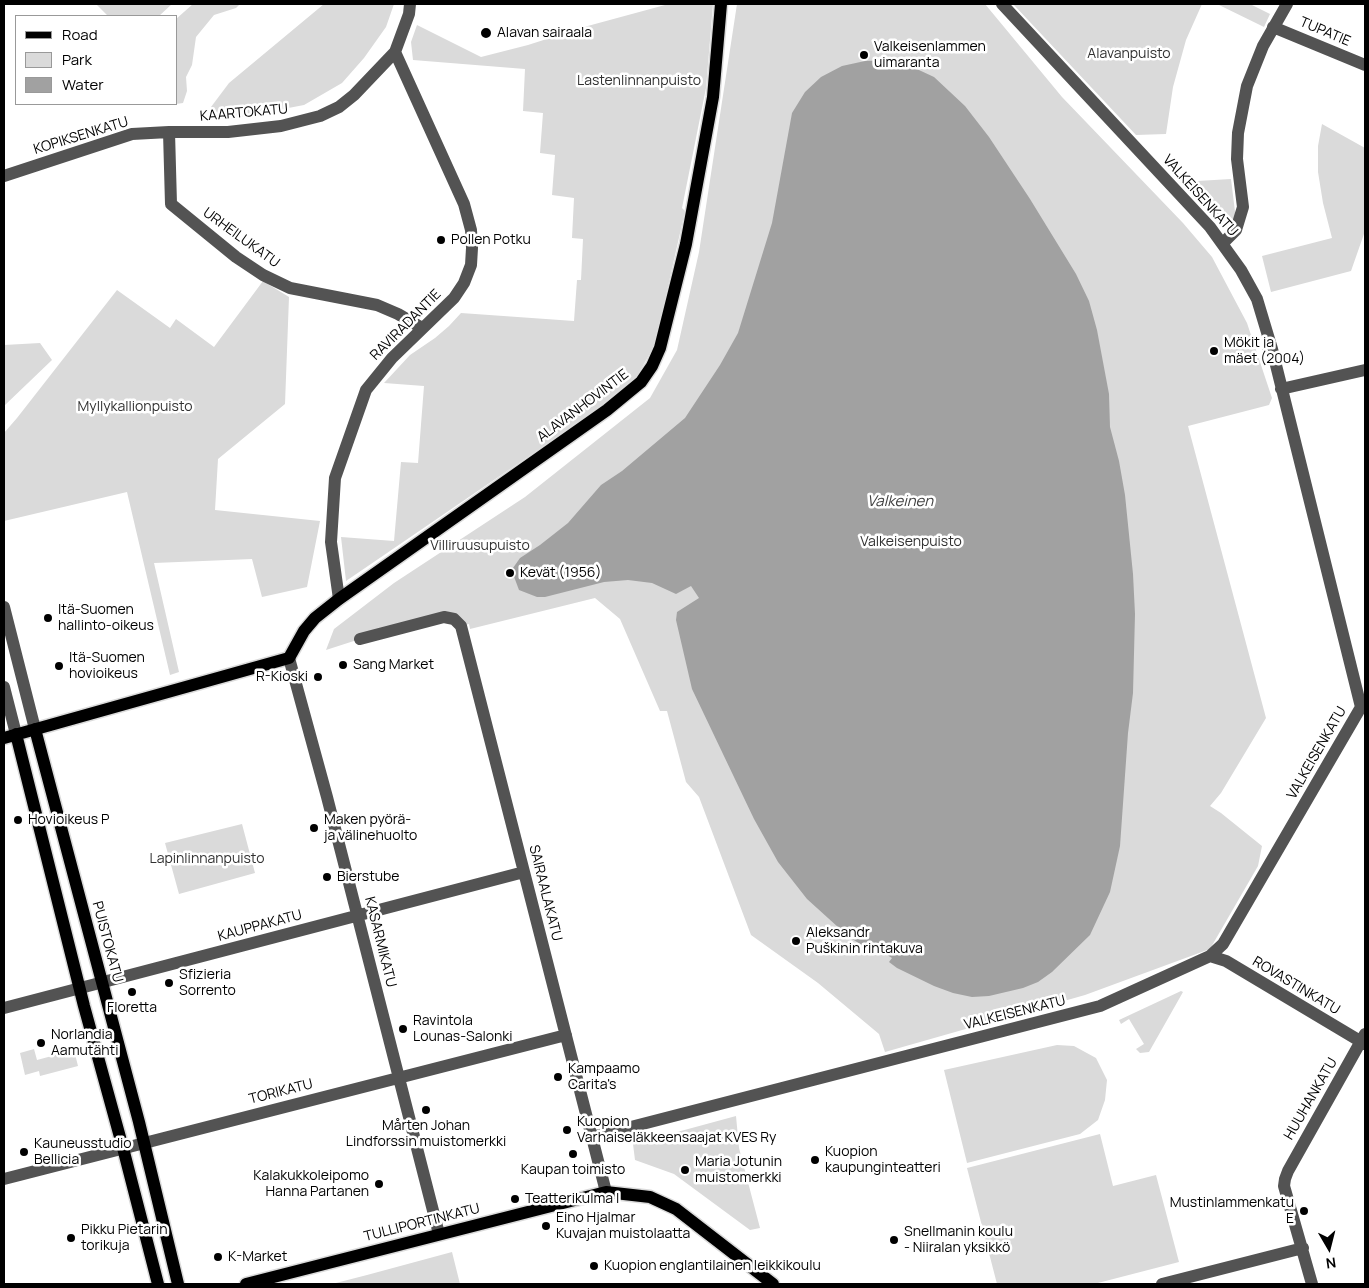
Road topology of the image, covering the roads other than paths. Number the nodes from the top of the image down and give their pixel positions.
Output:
1 (410, 4) edge
2 (722, 4) edge
3 (1002, 4) edge
4 (1287, 4) edge
5 (1273, 27) junction
6 (395, 52) junction
7 (1365, 65) edge
8 (169, 132) junction
9 (4, 176) edge
10 (1223, 243) junction
11 (422, 328) junction
12 (1365, 370) edge
13 (1281, 389) junction
14 (339, 599) junction
15 (4, 607) edge
16 (360, 639) dead end
17 (289, 658) junction
18 (4, 687) edge
19 (1361, 706) junction
20 (1365, 720) edge
21 (35, 729) junction
22 (10, 736) edge
23 (524, 872) junction
24 (357, 916) junction
25 (1210, 956) junction
26 (102, 982) junction
27 (80, 988) junction
28 (4, 1008) edge
29 (566, 1035) junction
30 (1364, 1040) edge
31 (399, 1077) junction
32 (592, 1137) junction
33 (144, 1142) junction
34 (123, 1148) junction
35 (4, 1179) edge
36 (606, 1192) junction
37 (440, 1234) junction
38 (1303, 1248) junction
39 (158, 1284) edge
40 (178, 1284) edge
41 (246, 1284) edge
42 (773, 1284) edge
43 (1162, 1284) edge
44 (1312, 1284) edge

1 - 6 street, KAARTOKATU
2 - 14 main road, ALAVANHOVINTIE
3 - 10 street, VALKEISENKATU
4 - 5 street
5 - 7 street, TUPATIE
5 - 10 street
6 - 8 street, KAARTOKATU
6 - 11 street, RAVIRADANTIE
8 - 9 street, KOPIKSENKATU
8 - 11 street, URHEILUKATU
10 - 13 street, VALKEISENKATU
11 - 14 street, RAVIRADANTIE
12 - 13 street
13 - 19 street, VALKEISENKATU
14 - 17 main road, ALAVANHOVINTIE
15 - 21 street, PUISTOKATU
16 - 23 street, SAIRAALAKATU
17 - 21 main road
17 - 24 street, KASARMIKATU
18 - 22 street
19 - 20 street
19 - 25 street, VALKEISENKATU
21 - 22 main road
21 - 26 main road, PUISTOKATU
22 - 27 main road
23 - 24 street, KAUPPAKATU
23 - 29 street, SAIRAALAKATU
24 - 26 street, KAUPPAKATU
24 - 31 street, KASARMIKATU
25 - 30 street, ROVASTINKATU
25 - 32 street, VALKEISENKATU
26 - 27 street, KAUPPAKATU
26 - 33 main road, PUISTOKATU
27 - 28 street, KAUPPAKATU
27 - 34 main road
29 - 31 street, TORIKATU
29 - 32 street, SAIRAALAKATU
30 - 38 street, HUUHANKATU
31 - 33 street, TORIKATU
31 - 37 street, KASARMIKATU
32 - 36 street, SAIRAALAKATU
33 - 34 street, TORIKATU
33 - 40 main road, PUISTOKATU
34 - 35 street, TORIKATU
34 - 39 main road
36 - 37 main road, TULLIPORTINKATU
36 - 42 main road, TULLIPORTINKATU
37 - 41 main road, TULLIPORTINKATU
38 - 43 street
38 - 44 street

